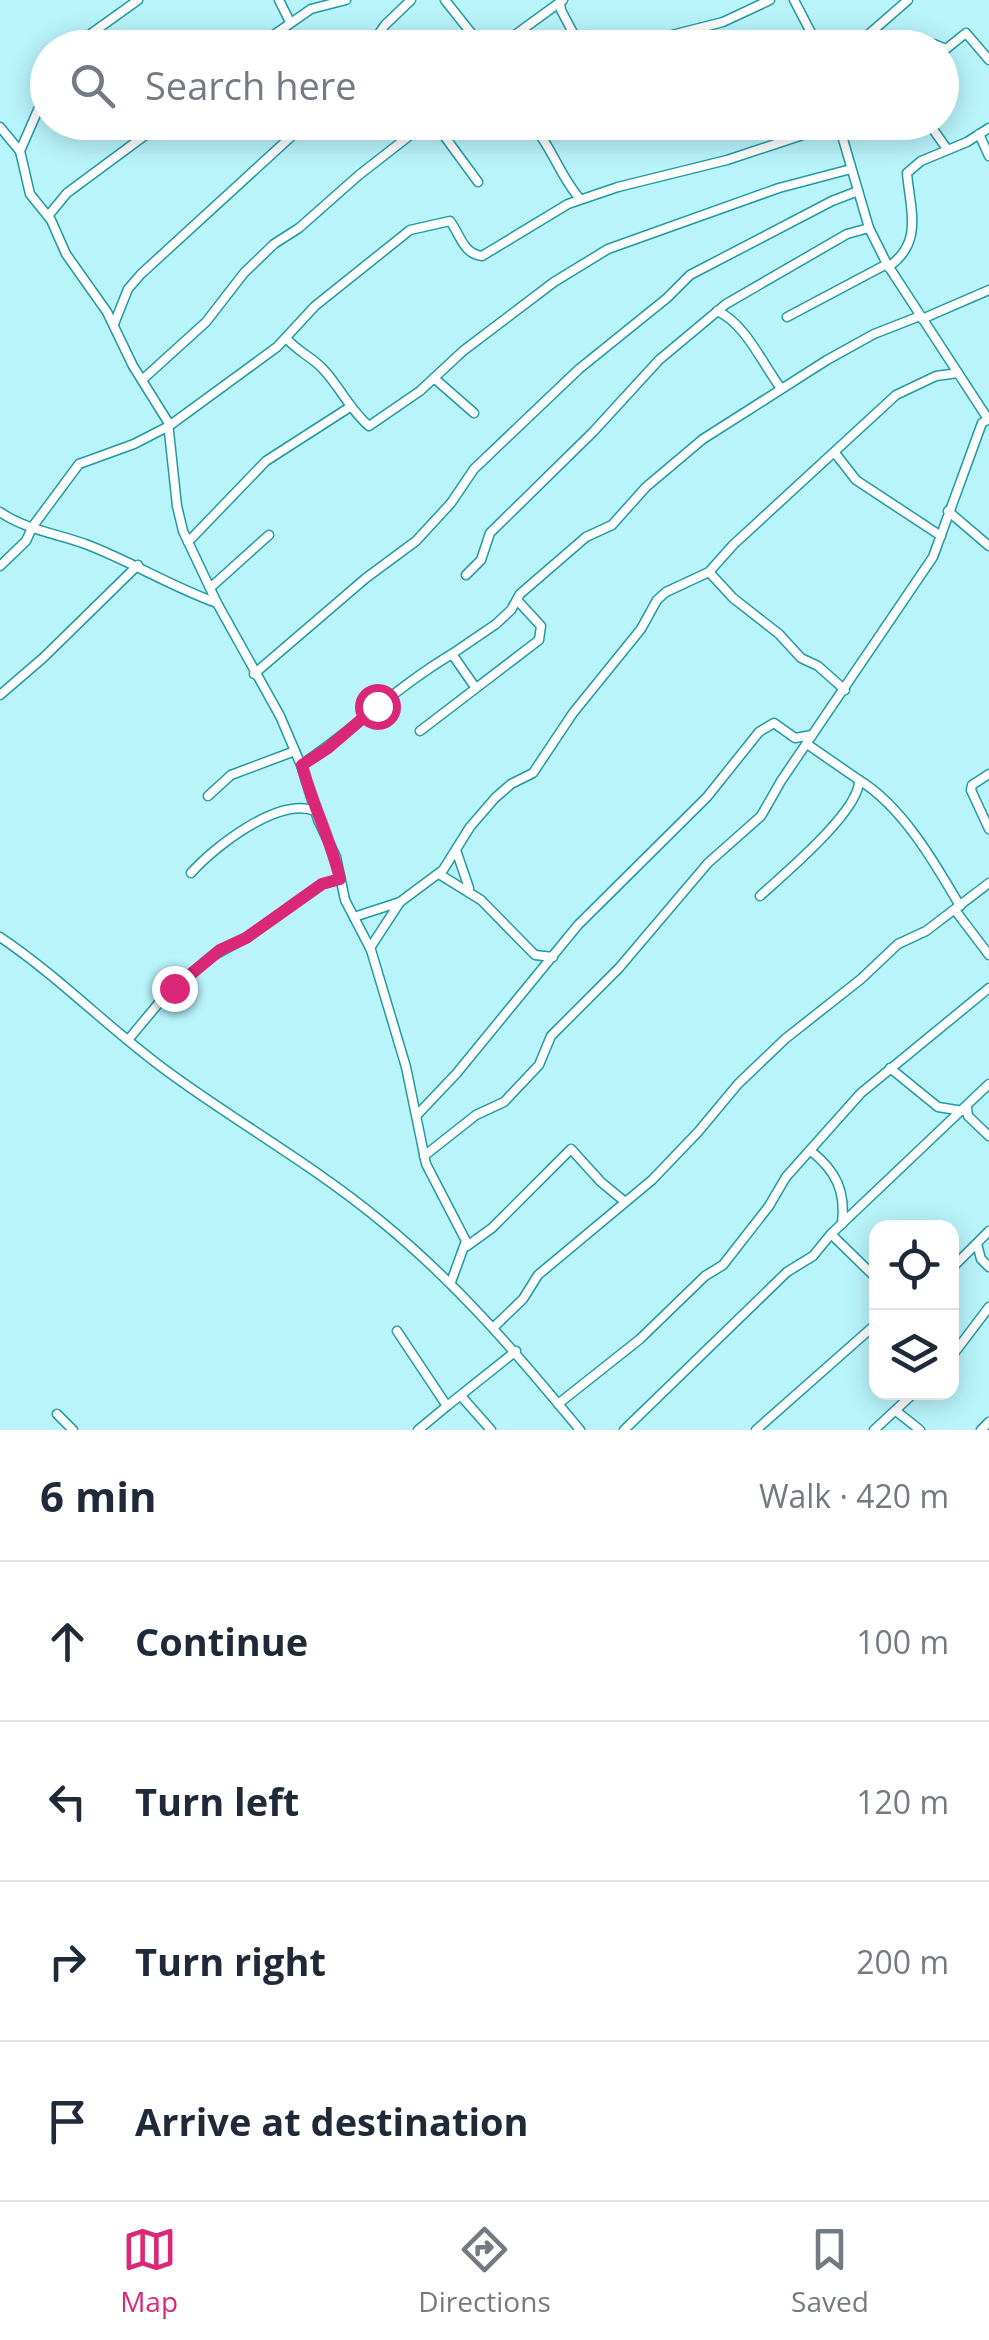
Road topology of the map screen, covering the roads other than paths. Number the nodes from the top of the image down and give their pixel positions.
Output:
1 (138, 0) edge
2 (280, 0) edge
3 (346, 0) edge
4 (412, 0) edge
5 (445, 0) edge
6 (770, 0) edge
7 (794, 0) edge
8 (908, 0) edge
9 (559, 6) edge
10 (290, 22) junction
11 (96, 30) edge
12 (279, 30) edge
13 (382, 30) edge
14 (469, 30) edge
15 (523, 30) edge
16 (572, 30) edge
17 (692, 30) edge
18 (810, 30) edge
19 (875, 30) edge
20 (959, 37) edge
21 (989, 60) edge
22 (0, 127) edge
23 (30, 128) edge
24 (989, 128) edge
25 (979, 134) junction
26 (139, 140) edge
27 (287, 140) edge
28 (405, 140) edge
29 (444, 140) edge
30 (547, 140) edge
31 (787, 140) edge
32 (843, 140) edge
33 (941, 140) edge
34 (947, 149) junction
35 (20, 151) junction
36 (989, 156) edge
37 (852, 168) junction
38 (478, 182) dead end
39 (858, 191) junction
40 (580, 199) junction
41 (48, 216) junction
42 (869, 228) junction
43 (887, 265) junction
44 (989, 290) edge
45 (726, 304) junction
46 (716, 311) junction
47 (728, 316) junction
48 (787, 317) dead end
49 (921, 317) junction
50 (114, 324) junction
51 (286, 338) junction
52 (948, 358) junction
53 (958, 373) junction
54 (936, 376) junction
55 (434, 378) junction
56 (142, 380) junction
57 (780, 387) junction
58 (350, 407) junction
59 (474, 413) dead end
60 (988, 418) edge
61 (169, 426) junction
62 (835, 453) junction
63 (948, 511) junction
64 (0, 512) edge
65 (33, 526) junction
66 (268, 535) dead end
67 (941, 536) junction
68 (188, 542) junction
69 (989, 546) edge
70 (138, 565) junction
71 (0, 566) edge
72 (709, 572) junction
73 (466, 575) dead end
74 (210, 588) junction
75 (518, 600) junction
76 (217, 603) junction
77 (452, 654) junction
78 (254, 674) junction
79 (475, 687) junction
80 (845, 690) junction
81 (0, 694) edge
82 (420, 731) dead end
83 (815, 734) junction
84 (808, 744) junction
85 (296, 751) junction
86 (302, 765) junction
87 (989, 774) edge
88 (862, 784) junction
89 (208, 796) dead end
90 (308, 803) junction
91 (989, 829) edge
92 (456, 850) junction
93 (191, 873) dead end
94 (439, 874) junction
95 (340, 879) junction
96 (989, 882) edge
97 (471, 892) junction
98 (760, 896) dead end
99 (400, 902) junction
100 (957, 908) junction
101 (354, 917) junction
102 (0, 937) edge
103 (370, 948) junction
104 (989, 955) edge
105 (553, 957) junction
106 (989, 988) edge
107 (128, 1040) junction
108 (890, 1068) junction
109 (989, 1084) edge
110 (964, 1112) junction
111 (417, 1114) junction
112 (989, 1136) edge
113 (811, 1150) junction
114 (424, 1156) junction
115 (624, 1202) junction
116 (842, 1224) junction
117 (989, 1230) edge
118 (831, 1234) junction
119 (977, 1244) junction
120 (467, 1246) junction
121 (963, 1258) junction
122 (980, 1259) junction
123 (959, 1262) edge
124 (989, 1266) edge
125 (869, 1271) edge
126 (452, 1282) junction
127 (989, 1306) edge
128 (495, 1326) junction
129 (397, 1331) dead end
130 (869, 1332) edge
131 (959, 1347) edge
132 (516, 1352) junction
133 (461, 1396) junction
134 (906, 1400) edge
135 (910, 1400) edge
136 (558, 1404) junction
137 (447, 1406) junction
138 (896, 1411) junction
139 (57, 1414) dead end
140 (909, 1420) junction
141 (989, 1422) edge
142 (72, 1430) edge
143 (418, 1430) edge
144 (491, 1430) edge
145 (580, 1430) edge
146 (624, 1430) edge
147 (756, 1430) edge
148 (874, 1430) edge
149 (920, 1430) edge
150 (981, 1430) edge

1 - 11 street
2 - 10 street
3 - 10 street
4 - 13 street
5 - 14 street
6 - 17 street
7 - 18 street
8 - 19 street
9 - 15 street
9 - 16 street
10 - 12 street
20 - 21 street
22 - 35 street
23 - 35 street
24 - 25 street
25 - 34 street
25 - 36 street
26 - 41 street
27 - 50 street
28 - 56 street
29 - 38 street
30 - 40 street
31 - 40 street
32 - 37 street
33 - 34 street
34 - 43 street
35 - 41 street
37 - 39 street
37 - 55 street
39 - 42 street
39 - 78 street
40 - 51 street
41 - 50 street
42 - 43 street
42 - 45 street
43 - 48 street
43 - 49 street
44 - 49 street
45 - 46 street
45 - 47 street
46 - 47 street
46 - 73 street
47 - 57 street
49 - 52 street
49 - 57 street
50 - 56 street
51 - 58 street
51 - 61 street
52 - 53 street
52 - 54 street
53 - 54 street
53 - 60 street
54 - 62 street
55 - 58 street
55 - 59 street
56 - 61 street
57 - 75 street
58 - 68 street
60 - 63 street
61 - 65 street
61 - 68 street
62 - 67 street
62 - 72 street
63 - 67 street
63 - 69 street
64 - 65 street
65 - 70 street
65 - 71 street
66 - 74 street
67 - 80 street
68 - 74 street
70 - 76 street
70 - 81 street
72 - 80 street
72 - 92 street
74 - 76 street
75 - 77 street
75 - 79 street
76 - 78 street
77 - 79 street
77 - 86 street
78 - 85 street
79 - 82 street
80 - 83 street
83 - 84 street
83 - 105 street
84 - 88 street
84 - 114 street
85 - 86 street
85 - 89 street
86 - 90 street
87 - 91 street
88 - 98 street
88 - 100 street
90 - 93 street
90 - 95 street
92 - 94 street
92 - 97 street
94 - 97 street
94 - 99 street
95 - 101 street
95 - 107 street
96 - 100 street
97 - 105 street
99 - 101 street
99 - 103 street
100 - 104 street
100 - 115 street
101 - 103 street
102 - 107 street
103 - 111 street
105 - 111 street
106 - 108 street
107 - 126 street
108 - 110 street
108 - 113 street
109 - 110 street
110 - 112 street
110 - 116 street
111 - 114 street
113 - 116 street
113 - 136 street
114 - 120 street
115 - 120 street
115 - 128 street
116 - 118 street
117 - 119 street
118 - 125 street
118 - 146 street
119 - 121 street
119 - 122 street
120 - 126 street
121 - 122 street
121 - 123 street
122 - 124 street
126 - 128 street
127 - 131 street
128 - 132 street
129 - 137 street
130 - 147 street
132 - 133 street
132 - 136 street
133 - 137 street
133 - 144 street
134 - 138 street
135 - 140 street
136 - 145 street
137 - 143 street
138 - 140 street
138 - 148 street
139 - 142 street
140 - 149 street
141 - 150 street

